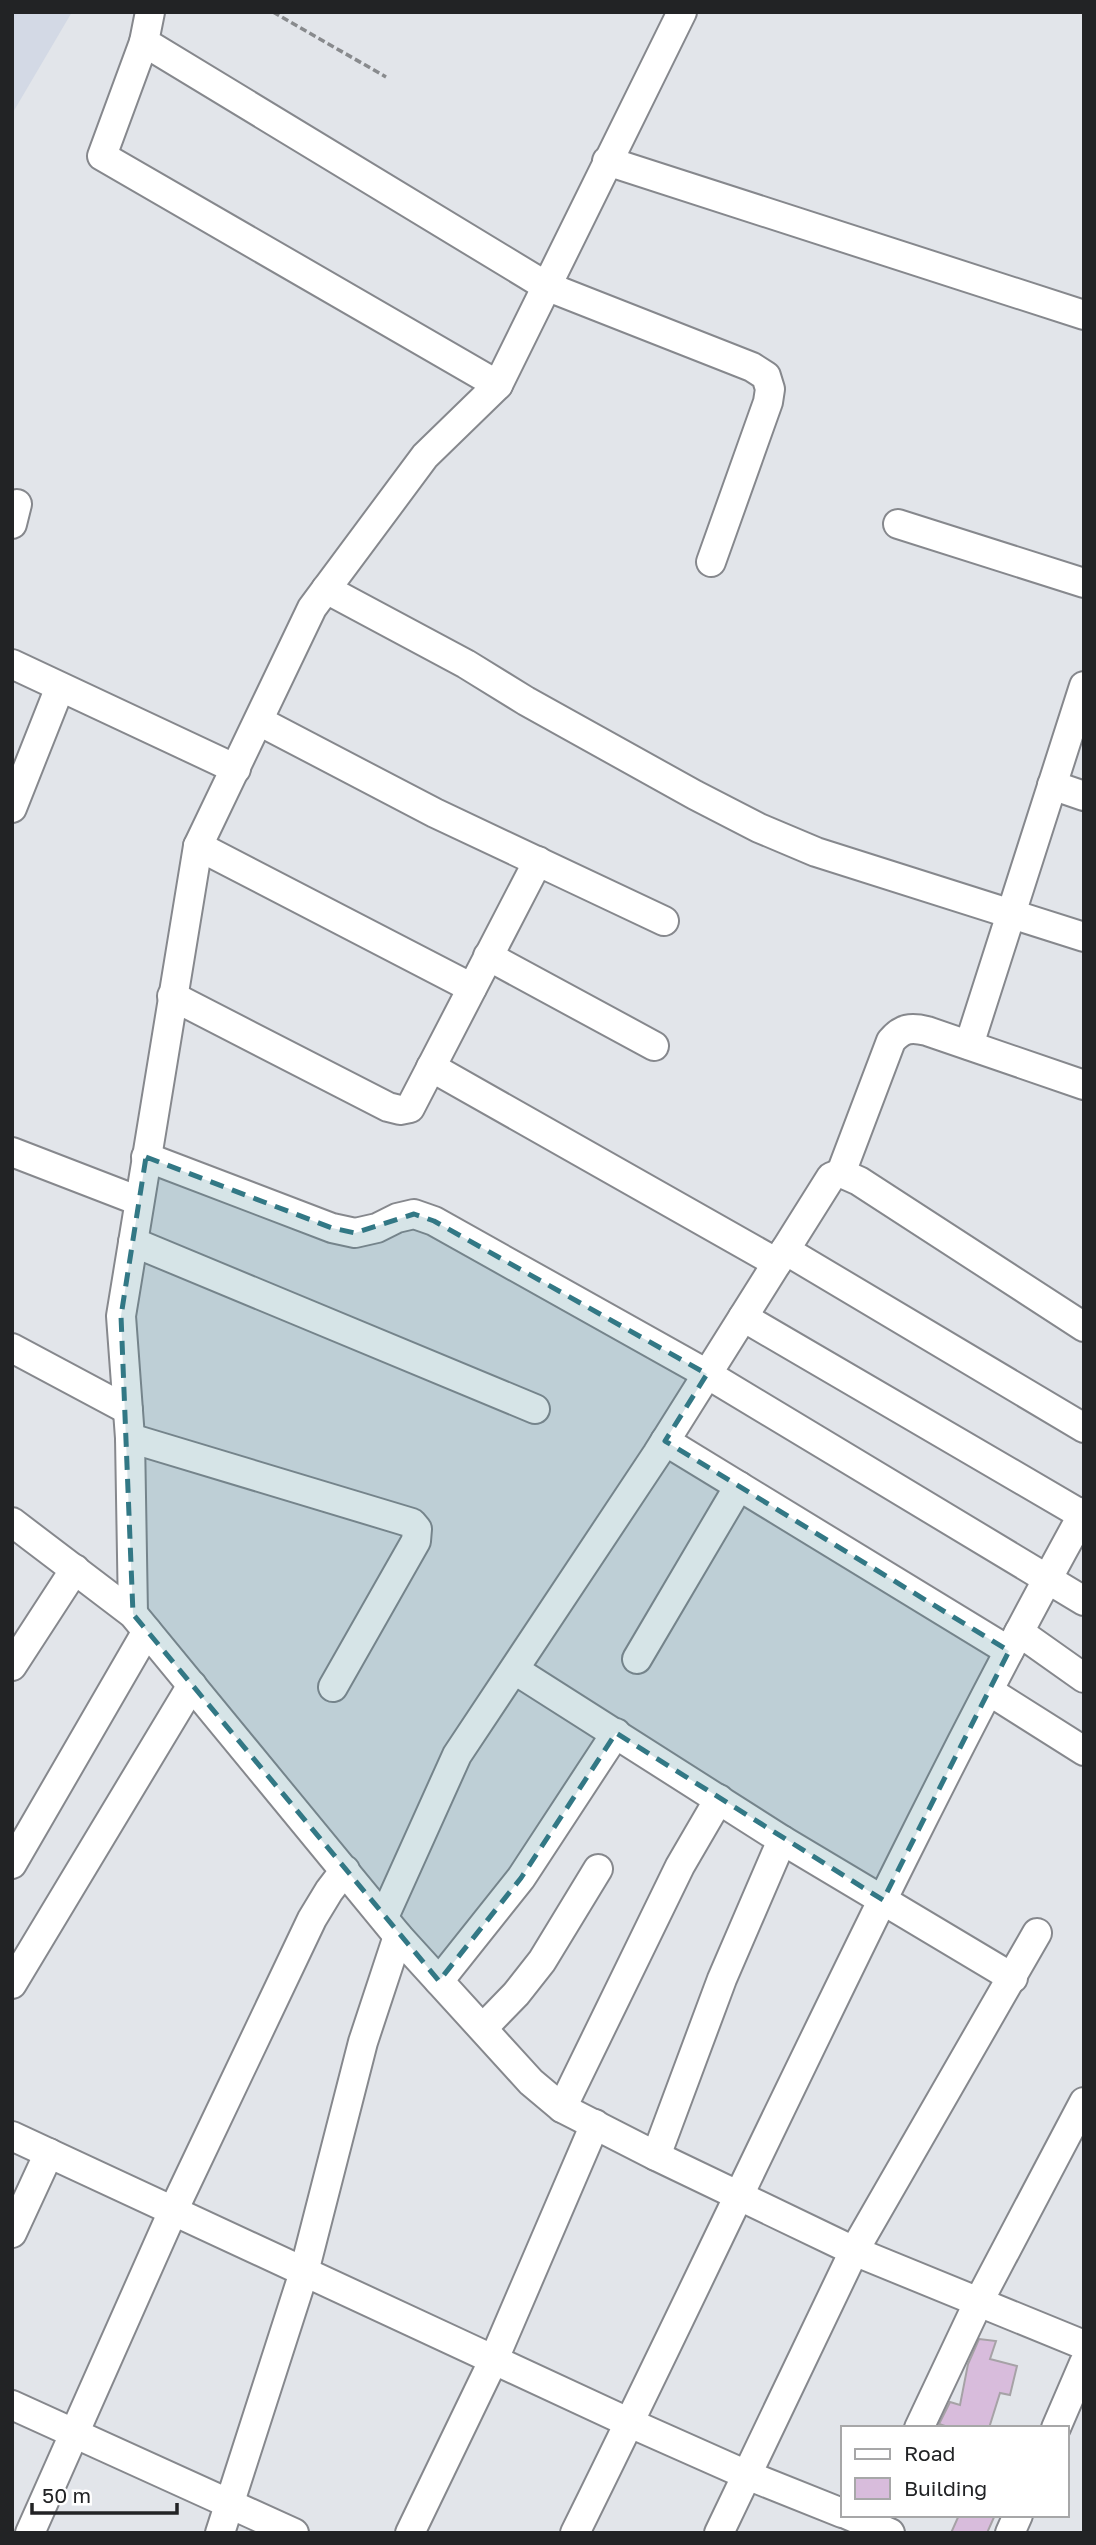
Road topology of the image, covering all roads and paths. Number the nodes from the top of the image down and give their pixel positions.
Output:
1 (150, 12) edge
2 (274, 12) edge
3 (682, 12) edge
4 (144, 42) junction
5 (386, 78) dead end
6 (607, 161) junction
7 (546, 286) junction
8 (1084, 315) edge
9 (498, 385) junction
10 (898, 524) dead end
11 (711, 562) dead end
12 (1084, 583) edge
13 (326, 589) junction
14 (12, 664) edge
15 (1084, 686) edge
16 (60, 687) junction
17 (259, 721) junction
18 (236, 769) junction
19 (1052, 785) junction
20 (1084, 796) edge
21 (12, 808) edge
22 (198, 846) junction
23 (538, 860) junction
24 (1012, 912) junction
25 (664, 921) dead end
26 (1084, 937) edge
27 (488, 956) junction
28 (472, 988) junction
29 (172, 996) junction
30 (969, 1045) junction
31 (654, 1046) dead end
32 (431, 1067) junction
33 (1084, 1085) edge
34 (12, 1152) edge
35 (146, 1157) junction
36 (841, 1173) junction
37 (139, 1201) junction
38 (133, 1242) junction
39 (781, 1257) junction
40 (743, 1317) junction
41 (1084, 1327) edge
42 (12, 1348) edge
43 (707, 1374) junction
44 (535, 1409) dead end
45 (128, 1410) junction
46 (1084, 1428) edge
47 (130, 1438) junction
48 (665, 1441) junction
49 (739, 1486) junction
50 (1083, 1514) edge
51 (12, 1522) edge
52 (75, 1569) junction
53 (1048, 1578) junction
54 (1084, 1601) edge
55 (140, 1623) junction
56 (1014, 1641) junction
57 (637, 1659) dead end
58 (12, 1666) edge
59 (515, 1670) junction
60 (1084, 1678) edge
61 (192, 1685) junction
62 (334, 1687) dead end
63 (989, 1691) junction
64 (616, 1733) junction
65 (1084, 1751) edge
66 (719, 1799) junction
67 (782, 1840) junction
68 (12, 1864) edge
69 (345, 1870) junction
70 (598, 1870) dead end
71 (883, 1900) junction
72 (391, 1927) junction
73 (1037, 1933) dead end
74 (1013, 1978) junction
75 (439, 1981) junction
76 (12, 1984) edge
77 (483, 2028) junction
78 (1084, 2102) edge
79 (562, 2108) junction
80 (596, 2124) junction
81 (12, 2136) edge
82 (49, 2153) junction
83 (656, 2156) junction
84 (738, 2196) junction
85 (173, 2211) junction
86 (12, 2233) edge
87 (854, 2251) junction
88 (304, 2272) junction
89 (979, 2301) junction
90 (1084, 2345) edge
91 (494, 2359) junction
92 (1084, 2362) edge
93 (12, 2405) edge
94 (630, 2423) junction
95 (920, 2426) edge
96 (1057, 2426) edge
97 (76, 2433) junction
98 (747, 2475) junction
99 (231, 2505) junction
100 (841, 2513) edge
101 (1017, 2517) edge
102 (30, 2533) edge
103 (220, 2533) edge
104 (294, 2533) edge
105 (410, 2533) edge
106 (575, 2533) edge
107 (719, 2533) edge
108 (1010, 2533) edge

1 - 4 street
2 - 5 path
3 - 6 street
4 - 7 street
4 - 9 street
6 - 7 street
6 - 8 street
7 - 9 street
7 - 11 street
9 - 13 street
10 - 12 street
13 - 17 street
13 - 24 street
14 - 16 street
15 - 19 street
16 - 18 street
16 - 21 street
17 - 18 street
17 - 23 street
18 - 22 street
19 - 20 street
19 - 24 street
22 - 28 street
22 - 29 street
23 - 25 street
23 - 27 street
24 - 26 street
24 - 30 street
27 - 28 street
27 - 31 street
28 - 32 street
29 - 32 street
29 - 35 street
30 - 33 street
30 - 36 street
32 - 39 street
34 - 37 street
35 - 37 street
35 - 43 street
36 - 39 street
36 - 41 street
37 - 38 street
38 - 44 street
38 - 45 street
39 - 40 street
39 - 46 street
40 - 43 street
40 - 50 street
42 - 45 street
43 - 48 street
43 - 53 street
45 - 47 street
47 - 55 street
47 - 62 street
48 - 49 street
48 - 59 street
49 - 56 street
49 - 57 street
50 - 53 street
51 - 52 street
52 - 55 street
52 - 58 street
53 - 54 street
53 - 56 street
55 - 61 street
55 - 68 street
56 - 60 street
56 - 63 street
59 - 64 street
59 - 72 street
61 - 69 street
61 - 76 street
63 - 65 street
63 - 71 street
64 - 66 street
64 - 75 street
66 - 67 street
66 - 79 street
67 - 71 street
67 - 83 street
69 - 72 street
69 - 85 street
70 - 77 street
71 - 74 street
71 - 84 street
72 - 75 street
72 - 88 street
73 - 74 street
74 - 87 street
75 - 77 street
77 - 79 street
78 - 89 street
79 - 80 street
80 - 83 street
80 - 91 street
81 - 82 street
82 - 85 street
82 - 86 street
83 - 84 street
84 - 87 street
84 - 94 street
85 - 88 street
85 - 97 street
87 - 89 street
87 - 98 street
88 - 91 street
88 - 99 street
89 - 90 street
89 - 95 street
91 - 94 street
91 - 105 street
92 - 96 street
93 - 97 street
94 - 98 street
94 - 106 street
97 - 99 street
97 - 102 street
98 - 100 street
98 - 107 street
99 - 103 street
99 - 104 street
101 - 108 street

